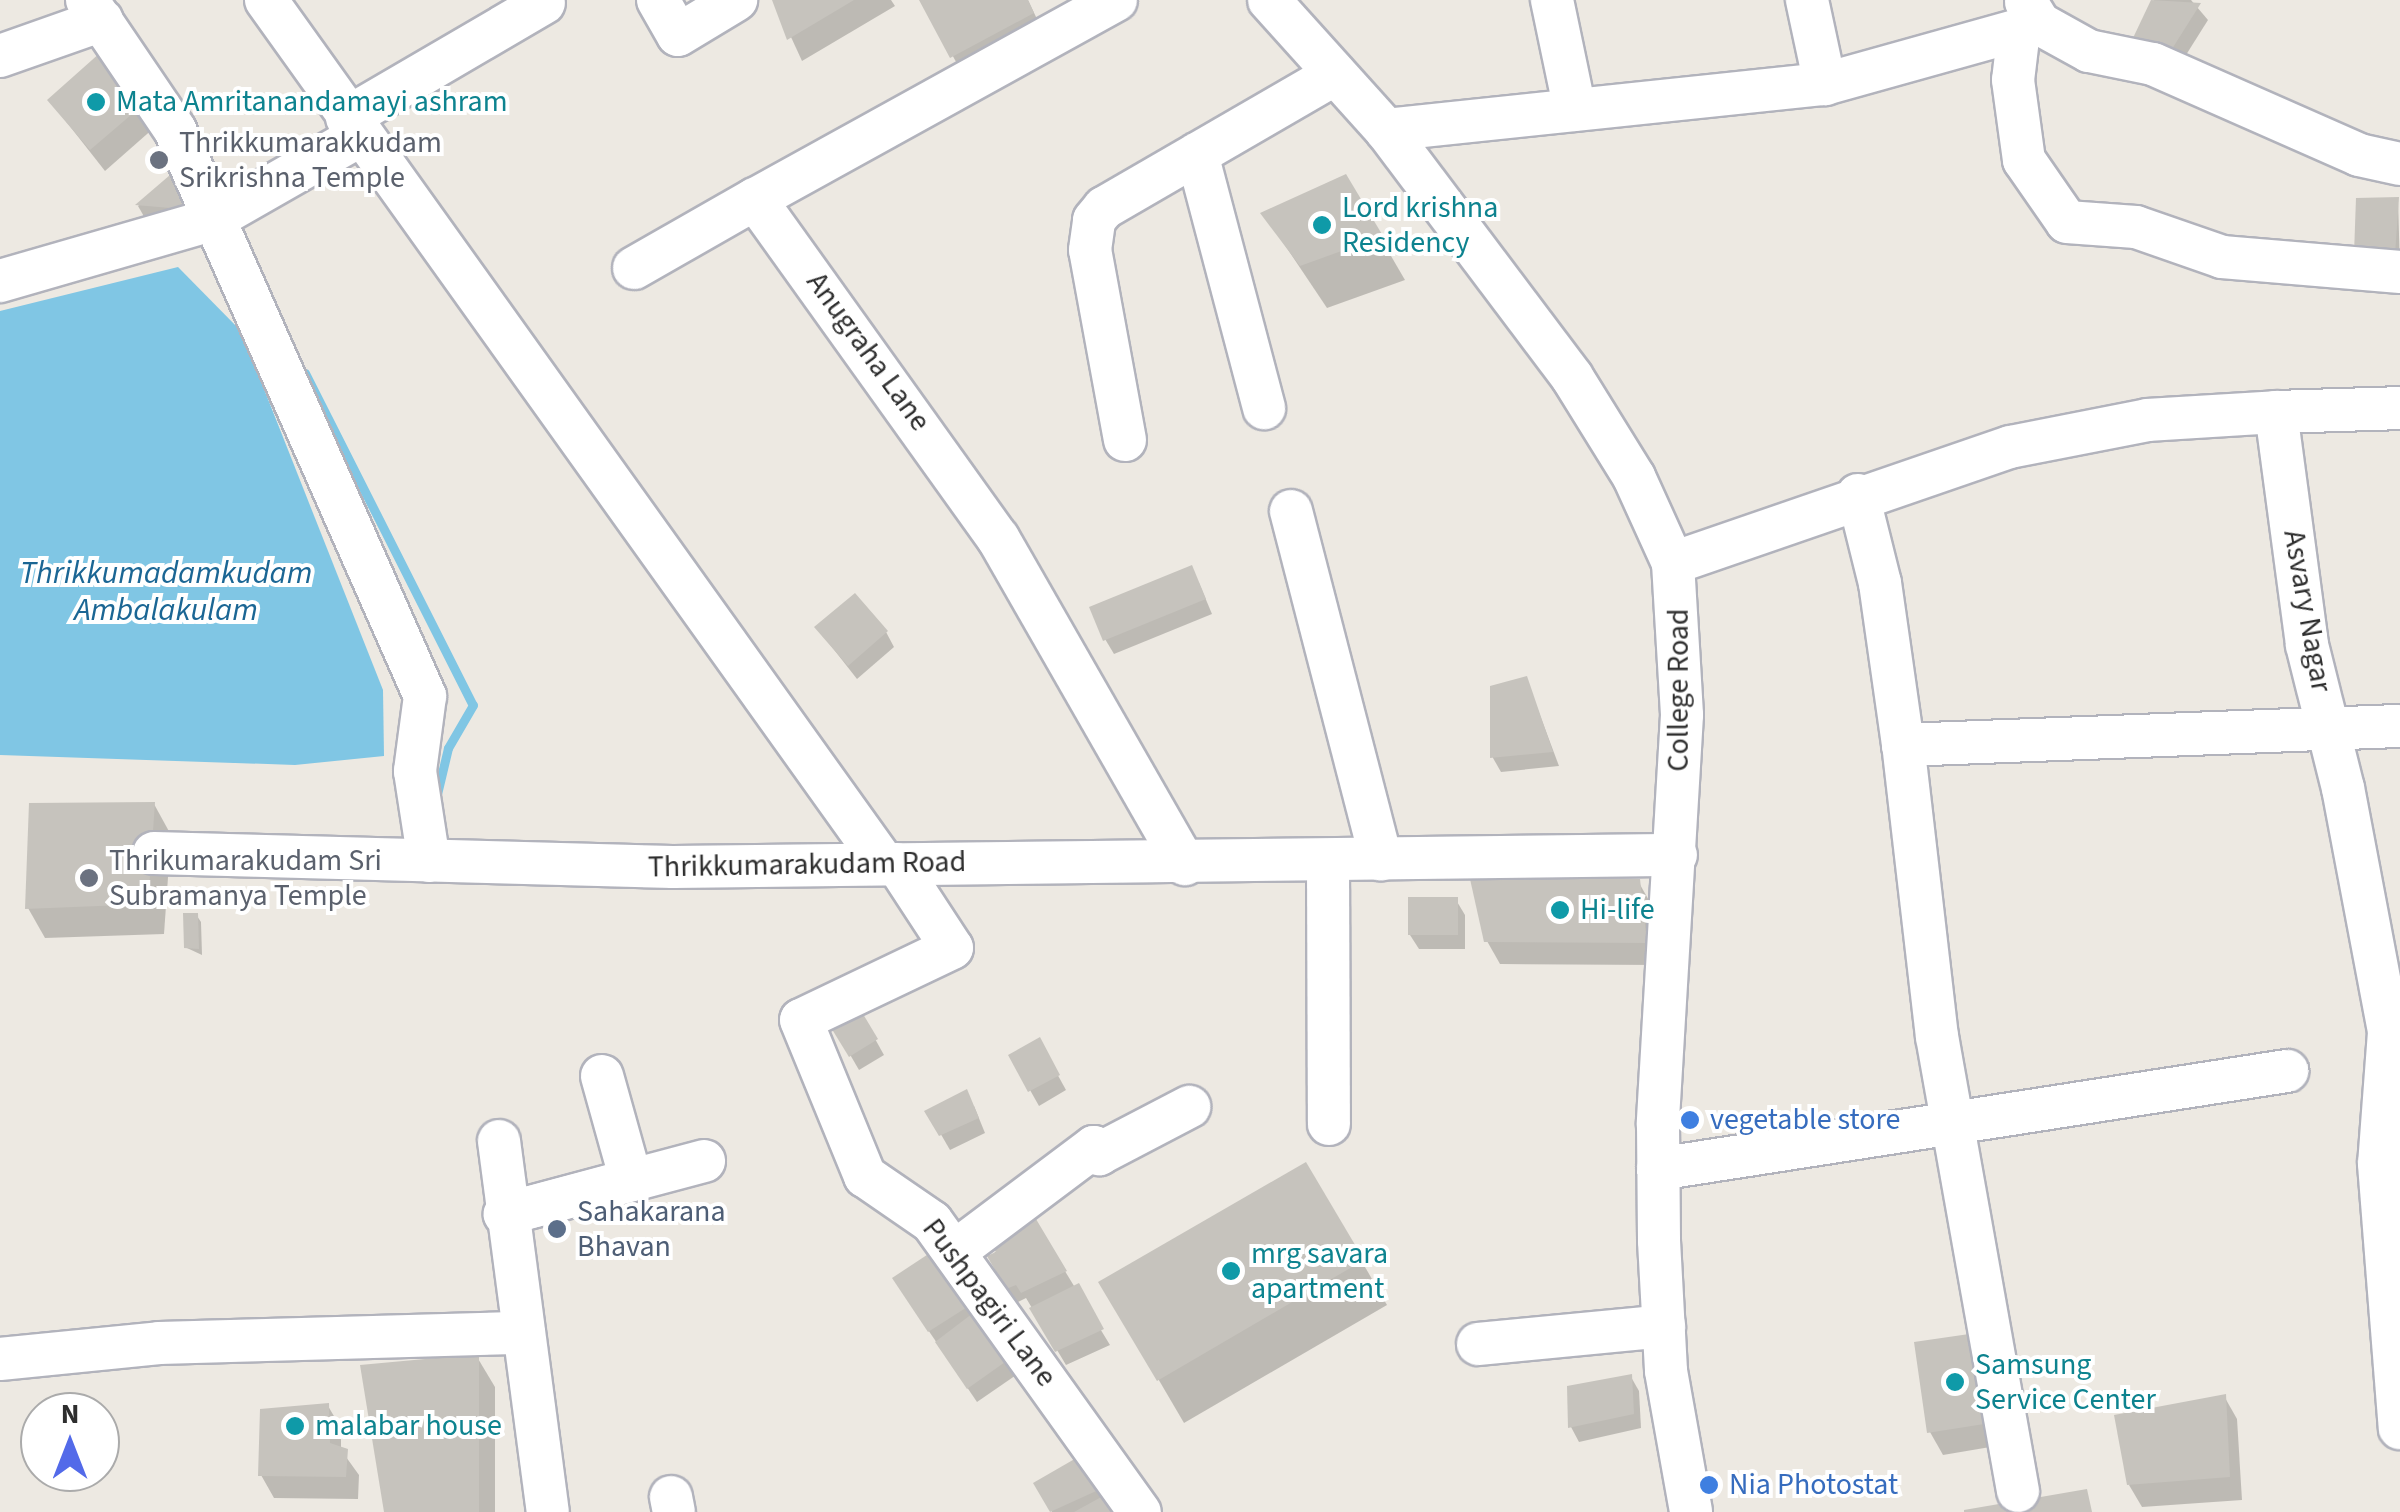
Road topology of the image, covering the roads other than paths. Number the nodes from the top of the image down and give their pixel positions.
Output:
1 (266, 0) edge
2 (658, 0) edge
3 (736, 0) edge
4 (1116, 0) edge
5 (1268, 0) edge
6 (1552, 0) edge
7 (1807, 0) edge
8 (544, 2) dead end
9 (95, 10) edge
10 (2028, 18) edge
11 (0, 56) edge
12 (1335, 74) junction
13 (1825, 84) junction
14 (1576, 110) junction
15 (353, 127) junction
16 (1386, 130) junction
17 (1197, 154) junction
18 (2400, 164) edge
19 (755, 199) junction
20 (212, 220) junction
21 (634, 268) dead end
22 (2400, 272) edge
23 (0, 280) edge
24 (1264, 408) dead end
25 (2400, 408) edge
26 (2276, 412) junction
27 (1125, 440) dead end
28 (1858, 495) junction
29 (1291, 511) dead end
30 (1673, 562) junction
31 (2400, 726) edge
32 (2330, 728) junction
33 (1903, 745) junction
34 (154, 853) dead end
35 (1676, 856) junction
36 (1380, 860) junction
37 (429, 862) junction
38 (1328, 862) junction
39 (890, 864) junction
40 (1185, 864) junction
41 (2288, 1071) dead end
42 (602, 1076) dead end
43 (1189, 1107) dead end
44 (1329, 1124) dead end
45 (1957, 1125) junction
46 (498, 1141) dead end
47 (704, 1161) dead end
48 (1658, 1169) junction
49 (2390, 1197) edge
50 (506, 1214) junction
51 (954, 1252) junction
52 (1664, 1326) junction
53 (524, 1332) junction
54 (1478, 1344) dead end
55 (0, 1359) edge
56 (2400, 1428) edge
57 (2018, 1491) dead end
58 (548, 1512) edge
59 (1140, 1512) edge
60 (1691, 1512) edge

1 - 15 street
2 - 3 street
4 - 19 street
5 - 12 street, College Road
6 - 14 street
7 - 13 street
8 - 15 street
9 - 11 street
9 - 20 street
10 - 13 street
10 - 18 street
10 - 22 street
12 - 16 street, College Road
12 - 17 street
13 - 14 street
14 - 16 street
15 - 20 street
15 - 39 street
16 - 30 street, College Road
17 - 24 street
17 - 27 street
19 - 21 street
19 - 40 street, Anugraha Lane
20 - 23 street
20 - 37 street
25 - 26 street
26 - 28 street
26 - 32 street, Asvary Nagar
28 - 30 street
28 - 33 street
29 - 36 street
30 - 35 street, College Road
31 - 32 street
32 - 33 street
32 - 49 street, Asvary Nagar
33 - 45 street
34 - 37 street, Thrikkumarakudam Road
35 - 36 street, Thrikkumarakudam Road
35 - 48 street, College Road
36 - 38 street, Thrikkumarakudam Road
37 - 39 street, Thrikkumarakudam Road
38 - 40 street, Thrikkumarakudam Road
38 - 44 street
39 - 40 street, Thrikkumarakudam Road
39 - 51 street, Pushpagiri Lane
41 - 45 street
42 - 50 street
43 - 51 street
45 - 48 street
45 - 57 street
46 - 50 street
47 - 50 street
48 - 52 street, College Road
49 - 56 street, Asvary Nagar
50 - 53 street
51 - 59 street, Pushpagiri Lane
52 - 54 street
52 - 60 street, College Road
53 - 55 street
53 - 58 street

